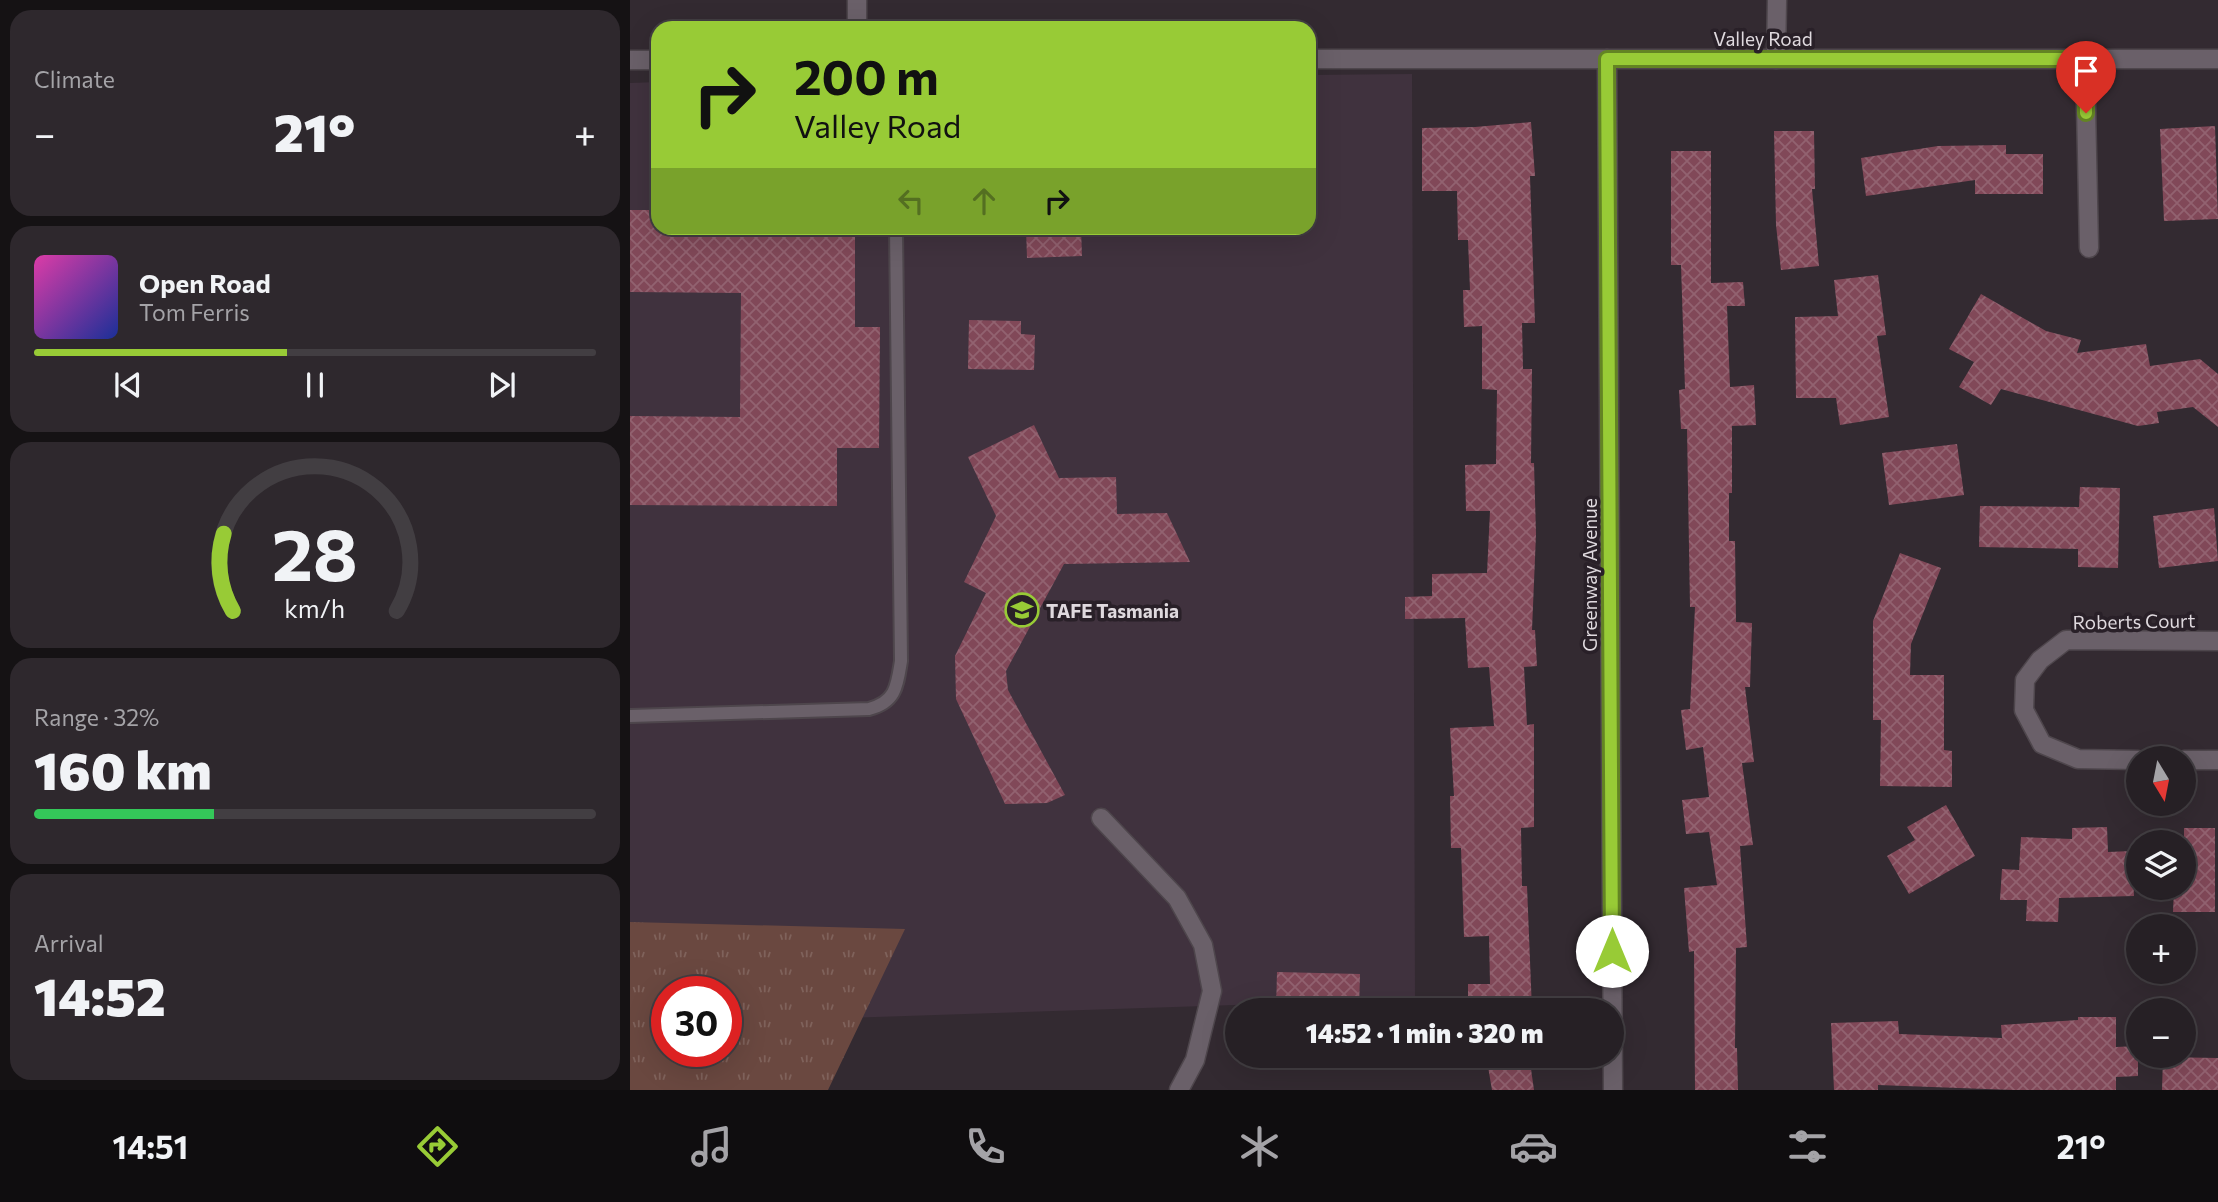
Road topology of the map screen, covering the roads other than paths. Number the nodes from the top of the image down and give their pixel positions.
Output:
1 (857, 0) edge
2 (1777, 0) edge
3 (857, 21) edge
4 (1316, 59) edge
5 (1607, 59) junction
6 (1776, 59) junction
7 (2085, 59) junction
8 (2218, 59) edge
9 (630, 60) edge
10 (651, 60) edge
11 (896, 235) edge
12 (2089, 248) dead end
13 (2218, 641) edge
14 (630, 716) edge
15 (2126, 760) edge
16 (2196, 760) edge
17 (2218, 760) edge
18 (1101, 818) dead end
19 (1179, 1090) edge
20 (1613, 1090) edge

1 - 3 street
2 - 6 street
4 - 5 street, Valley Road
5 - 6 street, Valley Road
5 - 20 street, Greenway Avenue
6 - 7 street, Valley Road
7 - 8 street, Valley Road
7 - 12 street
9 - 10 street
11 - 14 lane
13 - 15 street, Roberts Court
16 - 17 street
18 - 19 street

